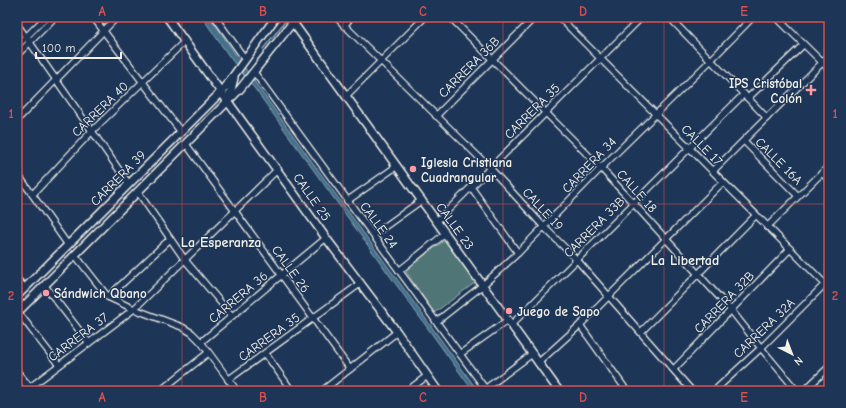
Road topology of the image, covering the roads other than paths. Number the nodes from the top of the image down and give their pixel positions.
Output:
1 (46, 17) edge
2 (55, 17) edge
3 (93, 17) edge
4 (117, 17) edge
5 (167, 17) edge
6 (215, 17) edge
7 (276, 17) edge
8 (336, 17) edge
9 (351, 17) edge
10 (424, 17) edge
11 (450, 17) edge
12 (535, 17) edge
13 (559, 17) edge
14 (642, 17) edge
15 (669, 17) edge
16 (753, 17) edge
17 (776, 17) edge
18 (292, 18) edge
19 (17, 24) edge
20 (344, 26) junction
21 (104, 31) junction
22 (28, 40) junction
23 (185, 41) junction
24 (804, 45) junction
25 (17, 46) edge
26 (17, 55) edge
27 (829, 56) edge
28 (493, 59) junction
29 (600, 59) junction
30 (244, 61) junction
31 (710, 61) junction
32 (380, 62) junction
33 (822, 63) junction
34 (829, 70) edge
35 (236, 73) junction
36 (253, 73) junction
37 (57, 79) junction
38 (143, 83) junction
39 (221, 92) junction
40 (346, 96) junction
41 (746, 96) junction
42 (228, 102) junction
43 (546, 112) junction
44 (655, 114) junction
45 (436, 116) junction
46 (767, 118) junction
47 (17, 120) edge
48 (93, 130) junction
49 (181, 132) junction
50 (744, 141) junction
51 (186, 144) junction
52 (690, 149) junction
53 (397, 166) junction
54 (829, 166) edge
55 (490, 168) junction
56 (601, 168) junction
57 (278, 170) junction
58 (713, 171) junction
59 (17, 173) edge
60 (822, 173) junction
61 (829, 180) edge
62 (722, 182) junction
63 (129, 184) junction
64 (471, 187) junction
65 (138, 192) junction
66 (33, 194) junction
67 (798, 196) junction
68 (422, 200) junction
69 (348, 201) junction
70 (634, 203) junction
71 (236, 211) junction
72 (756, 215) junction
73 (437, 221) junction
74 (544, 227) junction
75 (767, 227) junction
76 (446, 233) junction
77 (373, 235) junction
78 (326, 238) junction
79 (170, 239) junction
80 (666, 239) junction
81 (68, 245) junction
82 (790, 249) junction
83 (518, 253) junction
84 (75, 255) junction
85 (185, 260) junction
86 (577, 260) junction
87 (399, 271) junction
88 (698, 274) junction
89 (282, 275) junction
90 (17, 279) edge
91 (361, 283) junction
92 (828, 284) edge
93 (483, 285) junction
94 (45, 286) junction
95 (25, 288) junction
96 (17, 296) edge
97 (608, 296) junction
98 (108, 297) junction
99 (134, 309) junction
100 (731, 310) junction
101 (18, 313) edge
102 (232, 316) junction
103 (313, 318) junction
104 (436, 322) junction
105 (510, 322) junction
106 (580, 325) junction
107 (397, 332) junction
108 (641, 332) junction
109 (201, 342) junction
110 (89, 343) junction
111 (761, 348) junction
112 (208, 353) junction
113 (266, 353) junction
114 (460, 354) junction
115 (532, 354) junction
116 (538, 362) junction
117 (59, 365) junction
118 (829, 367) edge
119 (350, 369) junction
120 (674, 369) junction
121 (17, 372) edge
122 (427, 376) junction
123 (228, 380) junction
124 (30, 390) edge
125 (235, 390) edge
126 (324, 390) edge
127 (486, 390) edge
128 (160, 391) edge
129 (292, 391) edge
130 (407, 391) edge
131 (438, 391) edge
132 (559, 391) edge
133 (627, 391) edge
134 (692, 391) edge
135 (714, 391) edge
136 (798, 391) edge
137 (804, 391) edge

1 - 22 street
2 - 22 street
3 - 21 street
4 - 21 street
5 - 23 main road, CALLE 25
6 - 30 street
7 - 30 main road, CARRERA 39
8 - 20 street, CALLE 19
9 - 20 street
10 - 32 street
11 - 28 street, CALLE 18
12 - 28 street, CARRERA 36B
13 - 29 street, CALLE 17
14 - 29 street, CARRERA 35
15 - 31 street
16 - 31 street, CARRERA 34
17 - 24 street
18 - 36 main road, CARRERA 39
18 - 40 main road, CALLE 23
19 - 22 street
20 - 32 street, CALLE 19
21 - 37 street
21 - 38 street
22 - 25 street
22 - 26 street
22 - 37 street
23 - 38 street, CARRERA 40
23 - 39 main road, CALLE 25
24 - 33 street
24 - 41 street, CARRERA 33B
27 - 33 street
28 - 43 street, CALLE 18
28 - 45 street, CARRERA 36B
29 - 43 street, CARRERA 35
29 - 44 street, CALLE 17
30 - 35 main road, CARRERA 39
31 - 41 street
31 - 44 street, CARRERA 34
32 - 40 street
32 - 45 street, CALLE 19
33 - 34 street
33 - 46 street
35 - 39 main road, CARRERA 39
35 - 42 main road, CARRERA 39
36 - 42 main road, CARRERA 39
36 - 69 street, CALLE 24
37 - 47 street
37 - 48 street
38 - 48 street, CARRERA 40
38 - 49 street
39 - 42 main road, CALLE 25
39 - 49 main road, CARRERA 39
40 - 53 main road, CALLE 23
41 - 46 street
41 - 52 street, CARRERA 33B
42 - 51 main road, CARRERA 39
42 - 57 main road, CALLE 25
43 - 55 street, CARRERA 35
43 - 56 street, CALLE 18
44 - 52 street, CALLE 17
44 - 56 street, CARRERA 34
45 - 55 street, CALLE 19
46 - 50 street
48 - 63 street
48 - 66 street, CARRERA 40
49 - 63 main road, CARRERA 39
50 - 58 street
50 - 67 street, CALLE 16A
51 - 65 main road, CARRERA 39
51 - 71 street, CALLE 26
52 - 58 street, CALLE 17
52 - 70 street, CARRERA 33B
53 - 68 main road, CALLE 23
53 - 69 street
54 - 60 street
55 - 64 street, CARRERA 35
55 - 74 street, CALLE 19
56 - 70 street, CALLE 18
56 - 74 street, CARRERA 34
57 - 71 street, CARRERA 37
57 - 78 main road, CALLE 25
58 - 62 street, CALLE 17
59 - 66 street
60 - 61 street
60 - 67 street
62 - 72 street, CALLE 17
62 - 80 street
63 - 81 main road, CARRERA 39
64 - 73 street, CARRERA 35
64 - 83 street
65 - 79 street
65 - 84 main road, CARRERA 39
66 - 81 street
67 - 75 street
68 - 73 main road, CALLE 23
68 - 77 street
69 - 77 street, CALLE 24
70 - 80 street, CALLE 18
70 - 86 street, CARRERA 33B
71 - 85 street, CARRERA 37
71 - 89 street, CALLE 26
72 - 75 street, CALLE 17
72 - 88 street
73 - 76 main road, CALLE 23
74 - 83 street, CARRERA 34
74 - 86 street, CALLE 19
75 - 82 street, CALLE 17
76 - 87 street
76 - 93 main road, CALLE 23
77 - 87 street, CALLE 24
78 - 89 street, CARRERA 36
78 - 91 main road, CALLE 25
79 - 85 street
79 - 98 street
80 - 88 street, CALLE 18
80 - 97 street
81 - 95 main road, CARRERA 39
82 - 92 street, CALLE 17
82 - 100 street, CARRERA 32B
83 - 93 street, CARRERA 34
84 - 94 main road, CARRERA 39
84 - 98 street
85 - 99 street, CARRERA 37
85 - 102 street
86 - 97 street, CALLE 19
86 - 105 street, CARRERA 33B
87 - 104 street, CALLE 24
88 - 100 street, CALLE 18
88 - 108 street
89 - 102 street, CARRERA 36
89 - 103 street, CALLE 26
90 - 95 street
91 - 103 street, CARRERA 35
91 - 107 main road, CALLE 25
92 - 111 street, CARRERA 32A
93 - 104 street, CARRERA 34
93 - 105 main road, CALLE 23
94 - 101 main road, CARRERA 39
94 - 110 street
95 - 96 main road, CARRERA 39
97 - 106 street
97 - 108 street, CALLE 19
98 - 99 street
99 - 109 street
99 - 110 street, CARRERA 37
100 - 111 street, CALLE 18
100 - 120 street, CARRERA 32B
101 - 117 street
102 - 109 street, CARRERA 36
103 - 113 street, CARRERA 35
103 - 119 street, CALLE 26
104 - 114 street, CALLE 24
105 - 114 street, CARRERA 33B
105 - 115 main road, CALLE 23
106 - 116 street
106 - 133 street
107 - 119 street
107 - 122 main road, CALLE 25
108 - 120 street, CALLE 19
109 - 112 street
110 - 117 street, CARRERA 37
111 - 135 street, CARRERA 32A
111 - 136 street, CALLE 18
112 - 123 street
112 - 128 street
113 - 123 street, CARRERA 35
113 - 129 street
114 - 127 street, CALLE 24
115 - 116 main road, CALLE 23
115 - 127 street
116 - 132 main road, CALLE 23
117 - 124 street, CARRERA 37
118 - 137 street
119 - 126 street
120 - 134 street, CALLE 19
121 - 124 main road
122 - 130 street
122 - 131 main road, CALLE 25
123 - 125 street

